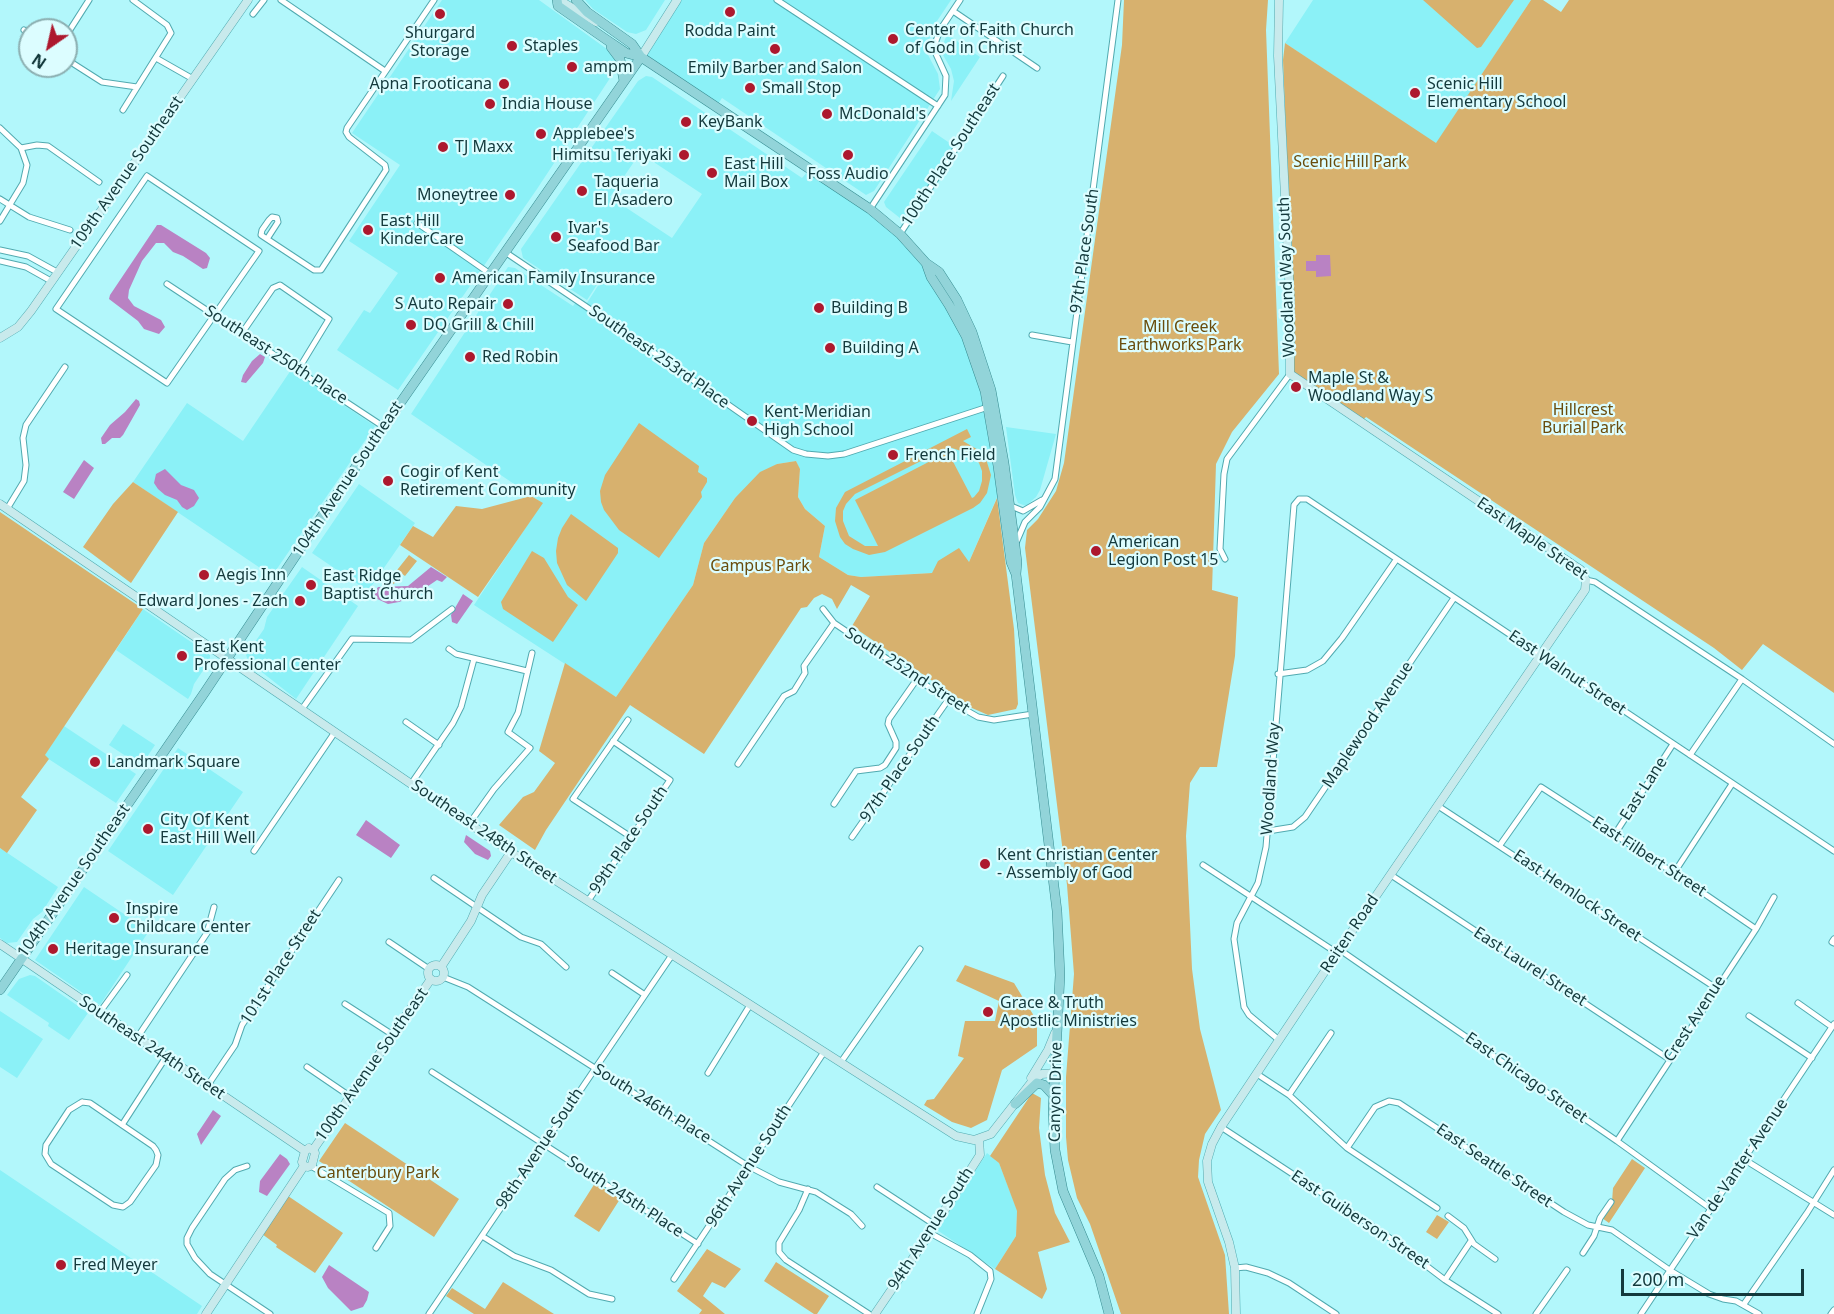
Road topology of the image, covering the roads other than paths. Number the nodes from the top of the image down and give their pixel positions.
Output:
1 (89, 0) edge
2 (248, 0) edge
3 (264, 0) edge
4 (281, 0) edge
5 (434, 0) edge
6 (549, 0) edge
7 (576, 0) edge
8 (677, 0) edge
9 (777, 0) edge
10 (960, 0) edge
11 (1118, 0) edge
12 (1279, 0) edge
13 (136, 1) edge
14 (558, 2) edge
15 (952, 11) junction
16 (253, 14) dead end
17 (78, 18) edge
18 (610, 29) junction
19 (604, 38) junction
20 (641, 57) junction
21 (156, 58) junction
22 (78, 67) edge
23 (1037, 68) dead end
24 (385, 71) junction
25 (1003, 76) dead end
26 (193, 80) junction
27 (624, 81) junction
28 (137, 87) junction
29 (938, 106) junction
30 (123, 110) dead end
31 (0, 128) edge
32 (21, 148) junction
33 (99, 182) dead end
34 (0, 199) edge
35 (10, 205) junction
36 (870, 209) junction
37 (0, 221) edge
38 (417, 224) dead end
39 (69, 230) dead end
40 (900, 234) junction
41 (267, 239) dead end
42 (0, 250) edge
43 (504, 251) junction
44 (0, 261) edge
45 (57, 272) junction
46 (489, 273) junction
47 (51, 281) junction
48 (167, 284) dead end
49 (215, 316) junction
50 (242, 333) junction
51 (1032, 335) dead end
52 (0, 338) edge
53 (1072, 342) junction
54 (65, 368) dead end
55 (298, 370) junction
56 (1290, 374) junction
57 (992, 406) junction
58 (384, 427) junction
59 (1044, 499) junction
60 (1299, 499) joint
61 (1009, 504) junction
62 (4, 506) edge
63 (1015, 546) junction
64 (1225, 559) dead end
65 (1396, 560) junction
66 (1016, 574) junction
67 (1586, 580) junction
68 (1454, 598) junction
69 (452, 609) dead end
70 (823, 609) dead end
71 (834, 623) junction
72 (449, 649) dead end
73 (532, 653) dead end
74 (1540, 656) junction
75 (227, 659) junction
76 (474, 659) junction
77 (527, 671) junction
78 (1278, 674) junction
79 (917, 679) junction
80 (1742, 679) junction
81 (948, 700) junction
82 (302, 709) junction
83 (1033, 714) junction
84 (628, 720) dead end
85 (406, 722) dead end
86 (335, 732) junction
87 (613, 741) junction
88 (1673, 744) junction
89 (1834, 744) edge
90 (439, 745) junction
91 (1690, 755) junction
92 (738, 764) dead end
93 (411, 784) junction
94 (1732, 784) junction
95 (834, 804) dead end
96 (1438, 806) junction
97 (469, 824) junction
98 (1268, 831) junction
99 (1615, 834) junction
100 (631, 837) junction
101 (852, 837) dead end
102 (1500, 845) junction
103 (254, 851) dead end
104 (1834, 851) edge
105 (511, 852) junction
106 (1203, 865) dead end
107 (1674, 873) junction
108 (1391, 875) junction
109 (434, 878) dead end
110 (339, 880) dead end
111 (1251, 897) junction
112 (1773, 897) dead end
113 (588, 901) junction
114 (476, 906) junction
115 (214, 907) dead end
116 (1756, 929) junction
117 (389, 942) dead end
118 (0, 944) edge
119 (920, 949) dead end
120 (1338, 951) junction
121 (672, 955) junction
122 (21, 959) junction
123 (441, 967) junction
124 (566, 967) dead end
125 (429, 969) junction
126 (612, 972) dead end
127 (127, 975) dead end
128 (443, 977) junction
129 (431, 979) junction
130 (1716, 988) junction
131 (0, 990) edge
132 (645, 995) junction
133 (1798, 1003) dead end
134 (345, 1004) dead end
135 (750, 1005) junction
136 (100, 1012) junction
137 (1749, 1016) dead end
138 (1833, 1025) edge
139 (1057, 1029) junction
140 (1331, 1033) dead end
141 (393, 1035) junction
142 (1827, 1035) junction
143 (137, 1038) junction
144 (1279, 1040) junction
145 (1834, 1040) edge
146 (824, 1052) junction
147 (166, 1057) junction
148 (1812, 1058) junction
149 (1669, 1059) junction
150 (841, 1062) junction
151 (307, 1067) dead end
152 (595, 1068) junction
153 (432, 1072) dead end
154 (708, 1073) dead end
155 (1055, 1073) junction
156 (1257, 1074) junction
157 (208, 1085) junction
158 (1021, 1094) junction
159 (1289, 1095) junction
160 (1054, 1096) junction
161 (351, 1097) junction
162 (1015, 1104) junction
163 (122, 1125) junction
164 (1221, 1127) junction
165 (979, 1139) junction
166 (1617, 1141) junction
167 (544, 1144) junction
168 (1347, 1148) junction
169 (309, 1150) junction
170 (1745, 1160) junction
171 (247, 1166) dead end
172 (308, 1166) junction
173 (748, 1166) junction
174 (1834, 1170) edge
175 (877, 1187) dead end
176 (808, 1189) junction
177 (1813, 1201) junction
178 (1611, 1202) dead end
179 (1437, 1208) dead end
180 (1711, 1209) junction
181 (1834, 1215) edge
182 (1448, 1216) dead end
183 (935, 1225) junction
184 (862, 1226) dead end
185 (1598, 1226) junction
186 (930, 1233) junction
187 (482, 1236) junction
188 (1471, 1241) junction
189 (698, 1244) junction
190 (376, 1248) dead end
191 (1583, 1253) dead end
192 (1495, 1259) dead end
193 (1235, 1268) junction
194 (1567, 1270) dead end
195 (1671, 1271) junction
196 (674, 1279) dead end
197 (1445, 1280) junction
198 (225, 1285) junction
199 (612, 1299) dead end
200 (1744, 1304) junction
201 (1834, 1310) edge
202 (206, 1314) edge
203 (270, 1314) edge
204 (429, 1314) edge
205 (869, 1314) edge
206 (875, 1314) edge
207 (976, 1314) edge
208 (1109, 1314) edge
209 (1236, 1314) edge
210 (1336, 1314) edge
211 (1498, 1314) edge
212 (1536, 1314) edge
213 (1641, 1314) edge
214 (1759, 1314) edge
215 (1831, 1314) edge

1 - 17 street
2 - 26 street, 109th Avenue Southeast
3 - 16 street
4 - 24 street
5 - 24 street
6 - 14 street
7 - 18 main road
8 - 20 street, 104th Avenue Southeast
9 - 29 street
10 - 15 street
11 - 53 street, 97th Place South
12 - 56 street, Woodland Way South
13 - 21 street
14 - 18 street
14 - 19 main road
15 - 23 street
15 - 29 street
18 - 20 main road
19 - 20 main road
19 - 27 main road
20 - 27 main road, 104th Avenue Southeast
20 - 36 main road
21 - 26 street
21 - 28 street
22 - 28 street
24 - 41 street
25 - 40 street, 100th Place Southeast
26 - 45 street, 109th Avenue Southeast
27 - 43 main road, 104th Avenue Southeast
28 - 30 street
29 - 36 street
31 - 32 street
32 - 33 street
32 - 35 street
34 - 35 street
35 - 37 street
35 - 39 street
36 - 40 main road
38 - 46 street
40 - 57 main road
42 - 45 street
43 - 46 main road, 104th Avenue Southeast
43 - 57 street, Southeast 253rd Place
44 - 47 street
45 - 47 street, 109th Avenue Southeast
46 - 58 main road, 104th Avenue Southeast
47 - 52 street, 109th Avenue Southeast
48 - 49 street, Southeast 250th Place
49 - 49 street
49 - 50 street, Southeast 250th Place
50 - 55 street, Southeast 250th Place
50 - 55 street
51 - 53 street
53 - 59 street, 97th Place South
54 - 62 street
55 - 58 street, Southeast 250th Place
56 - 64 street
56 - 67 street, East Maple Street
57 - 61 main road, Canyon Drive
57 - 66 main road, Canyon Drive
58 - 75 main road, 104th Avenue Southeast
59 - 61 street
59 - 63 street, 97th Place South
60 - 65 street, East Walnut Street
60 - 78 street, Woodland Way
61 - 63 main road, Canyon Drive
62 - 75 street, Southeast 248th Street
63 - 66 main road, Canyon Drive
65 - 68 street, East Walnut Street
65 - 78 street
66 - 83 main road, Canyon Drive
67 - 74 street, Reiten Road
67 - 80 street, East Maple Street
68 - 74 street, East Walnut Street
68 - 98 street, Maplewood Avenue
69 - 82 street
70 - 71 street, South 252nd Street
71 - 79 street, South 252nd Street
71 - 92 street
72 - 76 street
73 - 77 street
74 - 88 street, East Walnut Street
74 - 96 street, Reiten Road
75 - 82 street, Southeast 248th Street
75 - 122 main road, 104th Avenue Southeast
76 - 77 street
76 - 90 street
77 - 97 street
78 - 98 street, Woodland Way
79 - 81 street, South 252nd Street
79 - 95 street
80 - 89 street, East Maple Street
80 - 91 street
81 - 83 street, South 252nd Street
81 - 101 street, 97th Place South
82 - 86 street, Southeast 248th Street
83 - 139 main road, Canyon Drive
84 - 87 street
85 - 90 street
86 - 93 street, Southeast 248th Street
86 - 103 street
87 - 100 street, 99th Place South
87 - 100 street
88 - 91 street, East Walnut Street
88 - 99 street, East Lane
90 - 93 street
91 - 94 street, East Walnut Street
93 - 97 street, Southeast 248th Street
94 - 104 street, East Walnut Street
94 - 107 street
96 - 102 street, East Hemlock Street
96 - 108 street, Reiten Road
97 - 105 street, Southeast 248th Street
98 - 111 street, Woodland Way
99 - 102 street, East Filbert Street
99 - 107 street, East Filbert Street
100 - 113 street, 99th Place South
102 - 130 street, East Hemlock Street
105 - 113 street, Southeast 248th Street
105 - 114 street
106 - 111 street, East Chicago Street
107 - 116 street, East Filbert Street
108 - 120 street, Reiten Road
108 - 149 street, East Laurel Street
109 - 114 street
110 - 157 street, 101st Place Street
111 - 120 street, East Chicago Street
111 - 144 street, Woodland Way
112 - 116 street, Crest Avenue
113 - 121 street, Southeast 248th Street
114 - 123 street
114 - 124 street
115 - 143 street
116 - 130 street, Crest Avenue
117 - 125 street
118 - 122 street, Southeast 244th Street
119 - 150 street
120 - 144 street, Reiten Road
120 - 166 street, East Chicago Street
121 - 132 street, 98th Avenue South
121 - 135 street, Southeast 248th Street
122 - 131 main road, 104th Avenue Southeast
122 - 136 street, Southeast 244th Street
123 - 125 street
123 - 128 street
125 - 129 street
126 - 132 street
127 - 136 street
128 - 129 street
128 - 152 street, South 246th Place
129 - 141 street, 100th Avenue Southeast
130 - 149 street, Crest Avenue
132 - 152 street, 98th Avenue South
133 - 138 street
134 - 141 street
135 - 146 street, Southeast 248th Street
135 - 154 street
136 - 143 street, Southeast 244th Street
137 - 148 street
138 - 142 street, Van de Vanter Avenue
139 - 155 main road, Canyon Drive
139 - 158 street
140 - 159 street
141 - 161 street, 100th Avenue Southeast
142 - 145 street
142 - 148 street, Van de Vanter Avenue
143 - 147 street, Southeast 244th Street
144 - 156 street, Reiten Road
146 - 150 street, Southeast 248th Street
146 - 173 street, 96th Avenue South
147 - 157 street, Southeast 244th Street
147 - 163 street
148 - 170 street, Van de Vanter Avenue
149 - 166 street, Crest Avenue
150 - 165 street, Southeast 248th Street
151 - 161 street
152 - 167 street, 98th Avenue South
152 - 173 street, South 246th Place
153 - 167 street, South 245th Place
155 - 158 street
155 - 160 main road, Canyon Drive
156 - 159 street
156 - 164 street, Reiten Road
157 - 169 street, Southeast 244th Street
158 - 162 street
159 - 168 street
160 - 162 main road
160 - 208 main road, Canyon Drive
161 - 169 street, 100th Avenue Southeast
162 - 165 street
163 - 163 street
164 - 193 street, Reiten Road
164 - 197 street, East Guiberson Street
165 - 183 street, 94th Avenue South
166 - 180 street, East Chicago Street
167 - 187 street, 98th Avenue South
167 - 189 street, South 245th Place
168 - 179 street
168 - 185 street, East Seattle Street
169 - 172 street
170 - 177 street
170 - 180 street, Van de Vanter Avenue
171 - 198 street
172 - 190 street
172 - 198 street
173 - 176 street, South 246th Place
173 - 189 street, 96th Avenue South
174 - 177 street
175 - 183 street
176 - 184 street, South 246th Place
176 - 205 street
177 - 181 street
177 - 200 street
178 - 185 street
180 - 195 street, Van de Vanter Avenue
182 - 188 street
183 - 186 street, 94th Avenue South
185 - 191 street
185 - 195 street, East Seattle Street
186 - 206 street, 94th Avenue South
186 - 207 street
187 - 199 street
187 - 204 street, 98th Avenue South
188 - 192 street
188 - 197 street
189 - 196 street, 96th Avenue South
193 - 209 street, Reiten Road
193 - 210 street
194 - 212 street
195 - 200 street, East Seattle Street
195 - 213 street, Van de Vanter Avenue
197 - 211 street, East Guiberson Street
198 - 202 street
198 - 203 street
200 - 214 street, East Seattle Street
201 - 215 street

